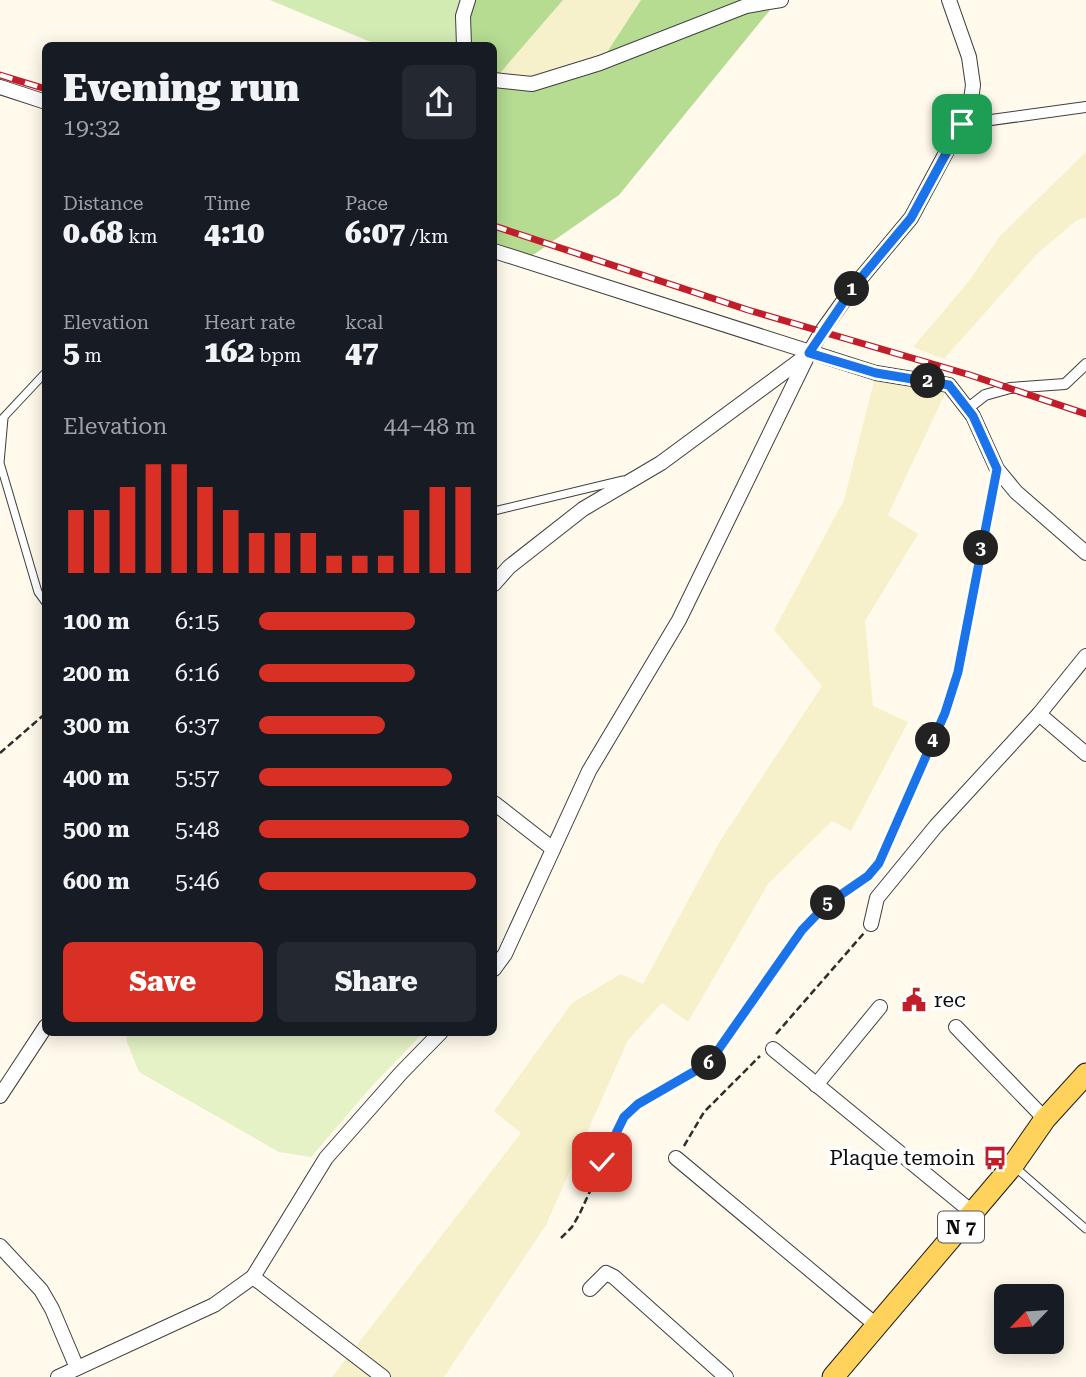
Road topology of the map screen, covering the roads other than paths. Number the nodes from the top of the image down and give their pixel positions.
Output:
1 (468, 0) edge
2 (781, 0) edge
3 (949, 0) edge
4 (464, 42) edge
5 (497, 80) edge
6 (0, 86) edge
7 (42, 101) edge
8 (1086, 107) edge
9 (962, 124) junction
10 (497, 252) edge
11 (809, 353) junction
12 (1086, 364) edge
13 (42, 376) edge
14 (967, 409) junction
15 (2, 419) edge
16 (634, 477) junction
17 (497, 510) edge
18 (1086, 552) edge
19 (497, 580) edge
20 (42, 598) edge
21 (1086, 656) edge
22 (1039, 714) junction
23 (1086, 754) edge
24 (497, 805) edge
25 (553, 849) junction
26 (871, 925) road end
27 (497, 965) edge
28 (880, 1007) dead end
29 (956, 1027) dead end
30 (42, 1032) edge
31 (436, 1036) edge
32 (773, 1049) road end
33 (1086, 1074) edge
34 (816, 1085) junction
35 (0, 1096) edge
36 (1045, 1119) junction
37 (676, 1158) road end
38 (1013, 1165) junction
39 (973, 1213) junction
40 (1086, 1229) edge
41 (0, 1247) edge
42 (253, 1277) junction
43 (590, 1289) dead end
44 (876, 1325) junction
45 (77, 1368) junction
46 (58, 1377) edge
47 (383, 1377) edge
48 (726, 1377) edge
49 (832, 1377) edge

1 - 4 street
2 - 5 street
3 - 9 street
6 - 7 street
8 - 9 street
9 - 11 street
10 - 11 street
11 - 14 street
11 - 16 street
11 - 25 street
12 - 14 street
13 - 15 lane
14 - 18 street
15 - 20 lane
16 - 17 lane
16 - 19 street
21 - 22 street
22 - 23 street
22 - 26 street
24 - 25 street
25 - 27 street
28 - 34 street
29 - 36 street
30 - 35 street
31 - 42 street
32 - 34 street
33 - 36 main road, N 7
34 - 39 street
36 - 38 main road, N 7
37 - 44 street
38 - 39 main road, N 7
38 - 40 lane
39 - 44 main road, N 7
41 - 45 street
42 - 45 street
42 - 47 street
43 - 48 street
44 - 49 main road, N 7
45 - 46 street

